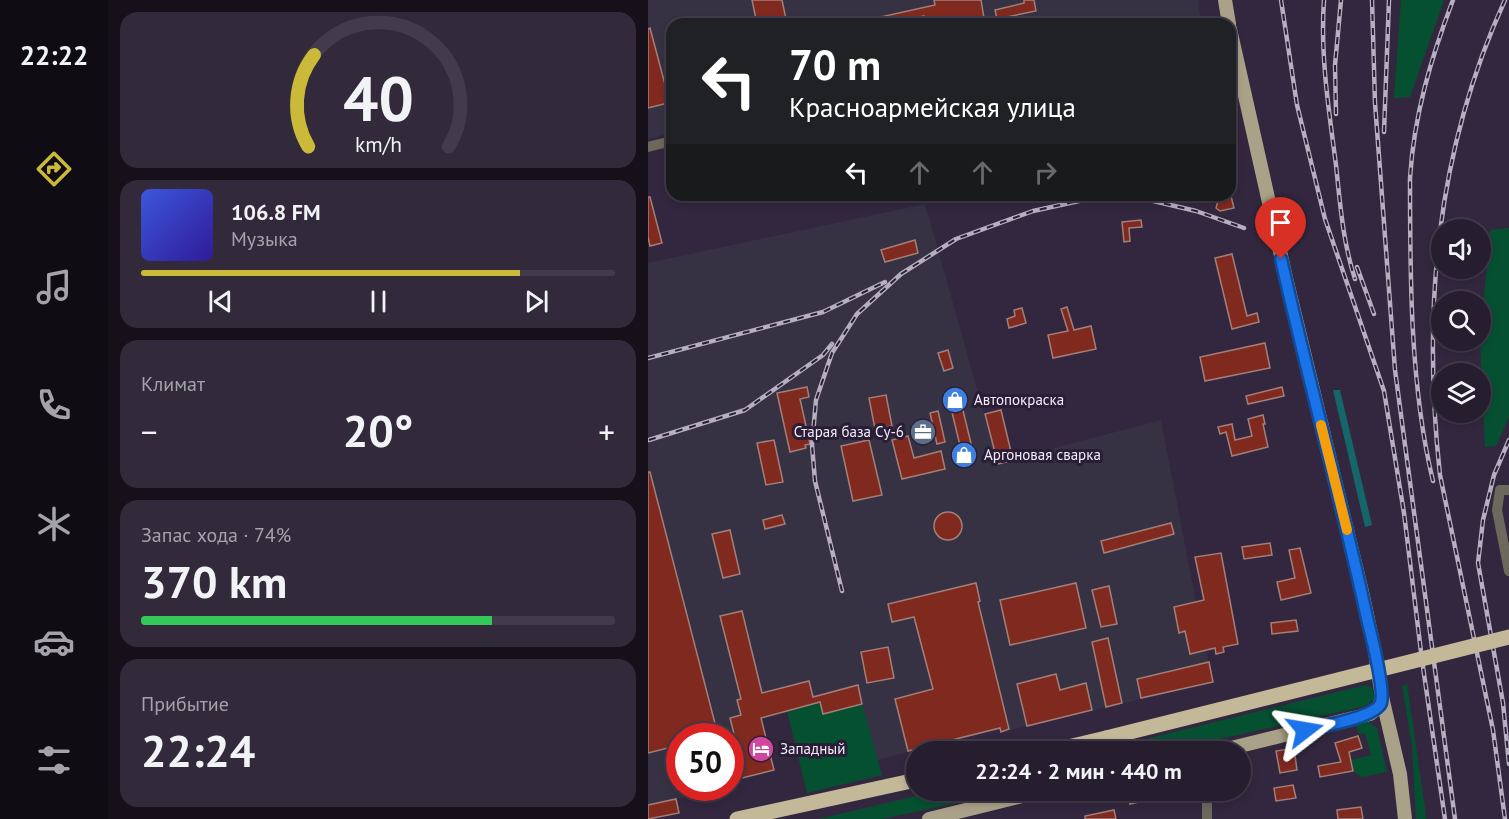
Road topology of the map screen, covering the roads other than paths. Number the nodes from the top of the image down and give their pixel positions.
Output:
1 (1225, 0) edge
2 (1228, 18) edge
3 (1236, 66) edge
4 (666, 142) edge
5 (648, 147) edge
6 (1505, 490) edge
7 (1509, 572) edge
8 (1509, 637) edge
9 (1382, 698) junction
10 (1370, 714) junction
11 (1390, 735) junction
12 (1093, 741) edge
13 (1251, 743) edge
14 (906, 782) edge
15 (1002, 801) edge
16 (1207, 801) edge
17 (737, 819) edge
18 (929, 819) edge
19 (1207, 819) edge
20 (1405, 819) edge

1 - 2 main road
3 - 9 main road
4 - 5 street
6 - 7 street
8 - 12 highway, bridge
9 - 10 main road
9 - 11 main road
10 - 11 main road
10 - 13 main road
11 - 20 main road
14 - 17 highway
15 - 18 main road
16 - 19 street

